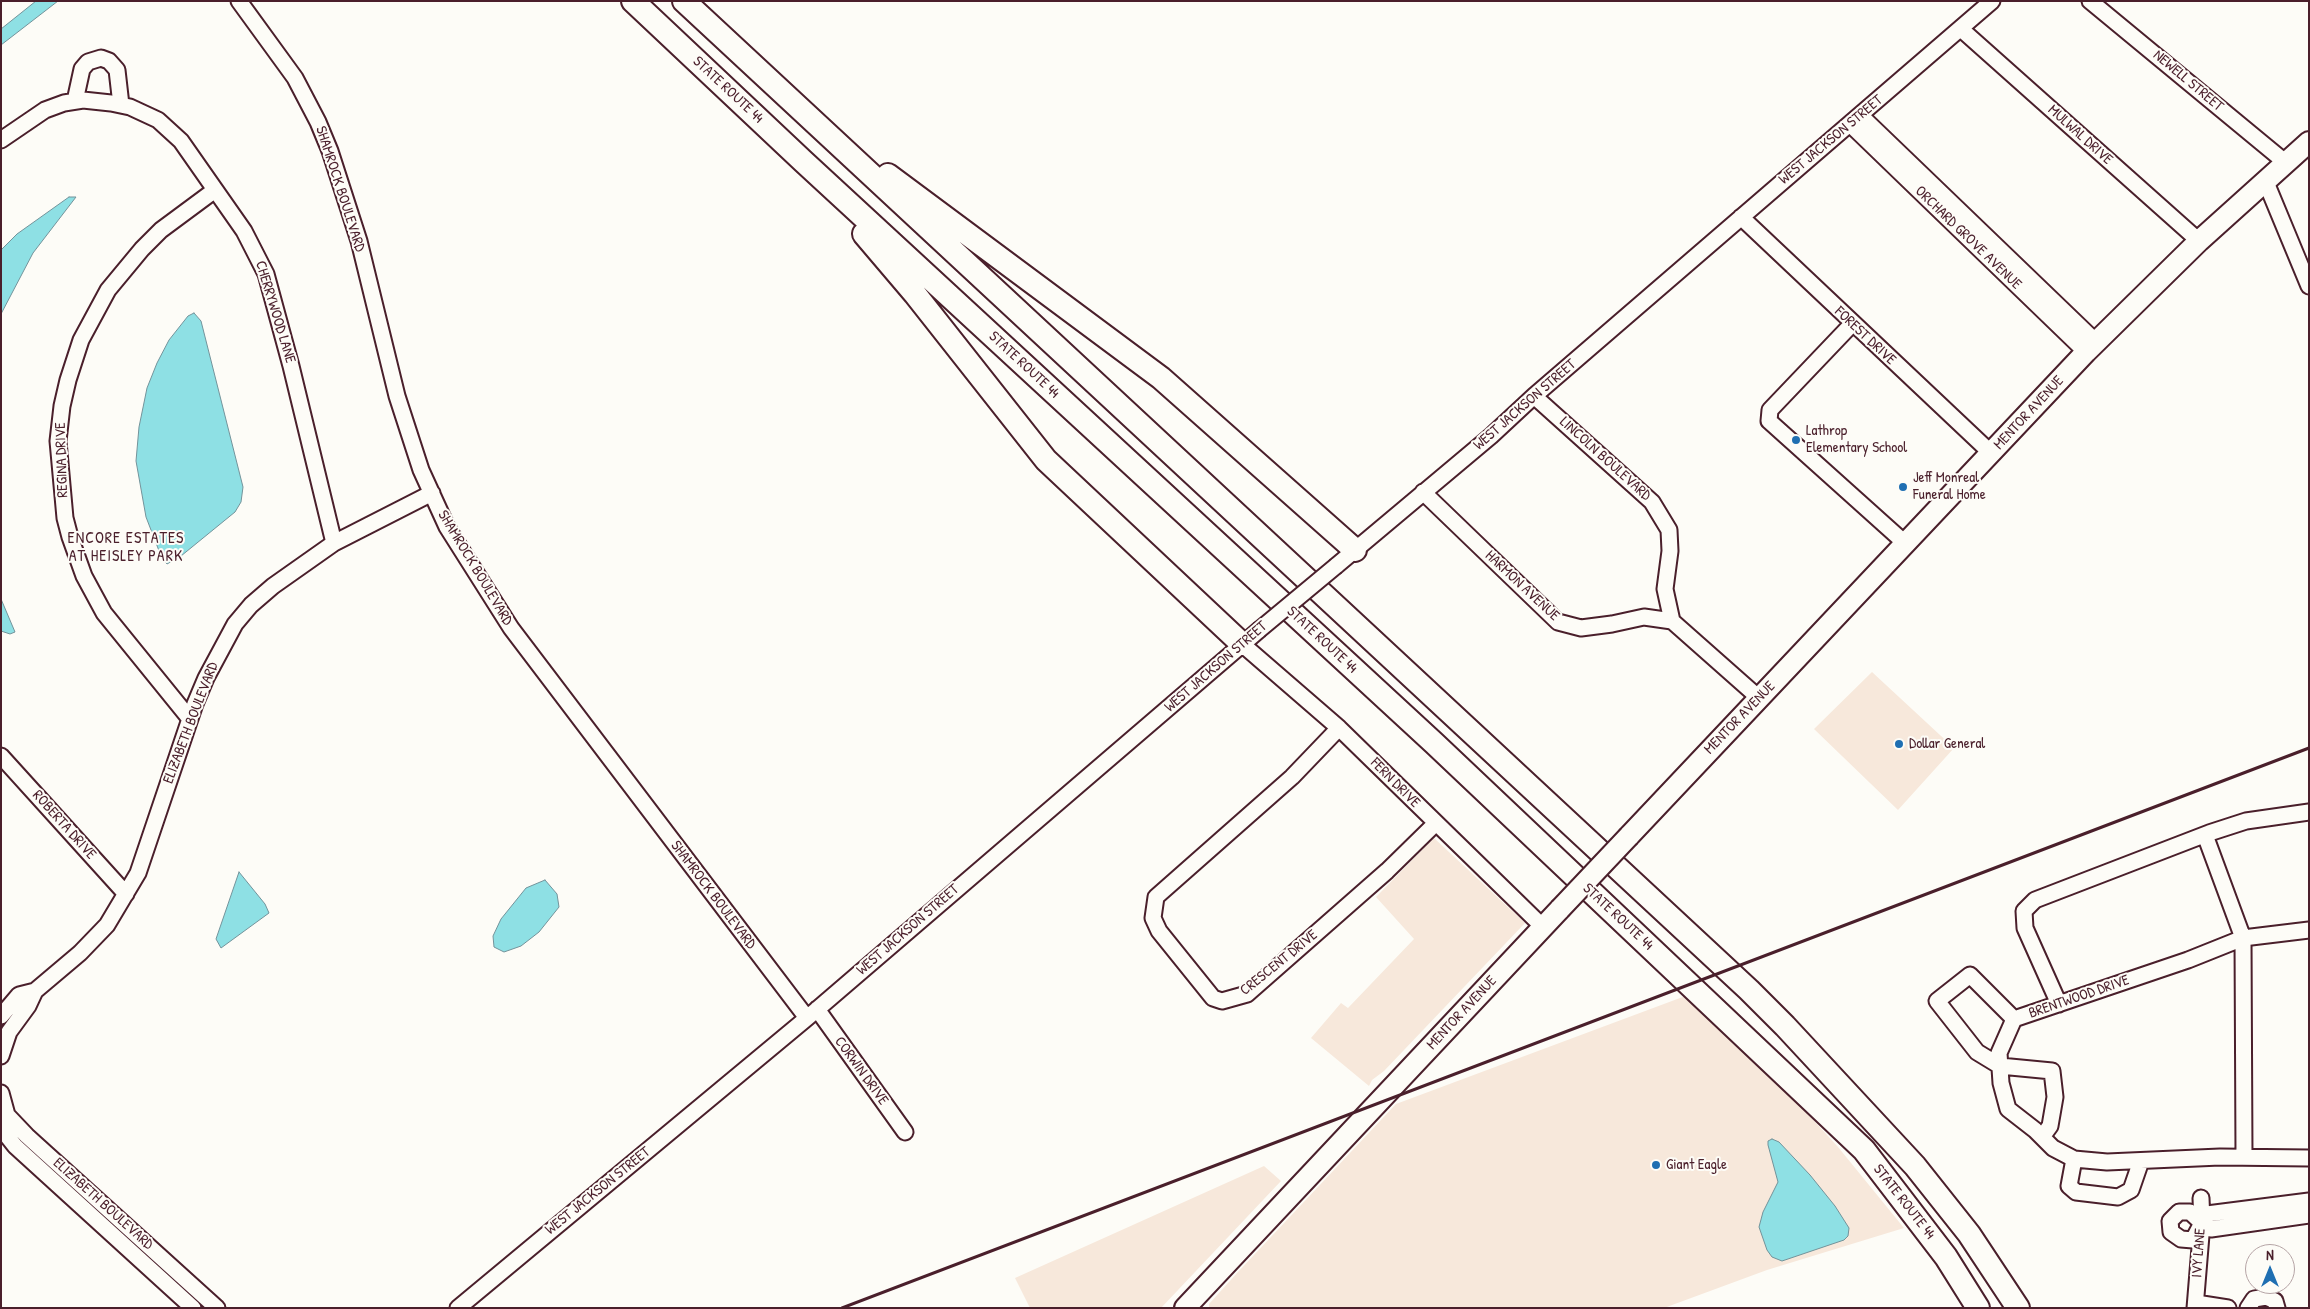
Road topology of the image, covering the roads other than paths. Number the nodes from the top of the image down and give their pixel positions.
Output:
1 (239, 1) edge
2 (634, 1) edge
3 (684, 1) edge
4 (1992, 1) edge
5 (2090, 1) edge
6 (1961, 29) junction
7 (75, 102) junction
8 (121, 105) junction
9 (797, 107) junction
10 (1856, 120) junction
11 (1, 140) edge
12 (2309, 142) edge
13 (804, 162) junction
14 (2285, 162) junction
15 (2265, 180) junction
16 (215, 190) junction
17 (1741, 217) junction
18 (2199, 241) junction
19 (2309, 286) edge
20 (1852, 324) junction
21 (2091, 347) junction
22 (1534, 396) junction
23 (1991, 453) junction
24 (1423, 492) junction
25 (432, 493) junction
26 (334, 543) junction
27 (1906, 544) junction
28 (1355, 550) junction
29 (1672, 621) junction
30 (1251, 637) junction
31 (1759, 698) junction
32 (190, 719) junction
33 (1339, 728) junction
34 (1, 756) edge
35 (2309, 812) edge
36 (1436, 823) junction
37 (2205, 834) junction
38 (126, 894) junction
39 (1543, 927) junction
40 (2309, 930) edge
41 (2243, 938) junction
42 (35, 991) junction
43 (2058, 1004) junction
44 (812, 1013) junction
45 (1, 1016) edge
46 (2014, 1019) junction
47 (1, 1056) edge
48 (2000, 1066) junction
49 (1, 1093) edge
50 (1, 1128) edge
51 (905, 1132) dead end
52 (2042, 1137) junction
53 (2244, 1156) junction
54 (2309, 1158) edge
55 (2074, 1159) junction
56 (2141, 1161) junction
57 (2201, 1198) dead end
58 (2309, 1201) edge
59 (2309, 1215) edge
60 (2202, 1223) junction
61 (2196, 1305) edge
62 (193, 1308) edge
63 (217, 1308) edge
64 (458, 1308) edge
65 (1185, 1308) edge
66 (1978, 1308) edge
67 (2018, 1308) edge
68 (2228, 1308) edge
69 (2248, 1308) edge
70 (2277, 1308) edge

1 - 25 street, SHAMROCK BOULEVARD
2 - 13 highway, STATE ROUTE 44
3 - 9 highway, STATE ROUTE 44
4 - 6 street, WEST JACKSON STREET
5 - 14 street, NEWELL STREET
6 - 10 street, WEST JACKSON STREET
6 - 18 street, MULWAL DRIVE
7 - 8 street, CHERRYWOOD LANE
7 - 8 street
7 - 11 street, CHERRYWOOD LANE
8 - 16 street, CHERRYWOOD LANE
9 - 28 highway
9 - 67 highway, STATE ROUTE 44
10 - 17 street, WEST JACKSON STREET
10 - 21 street, ORCHARD GROVE AVENUE
12 - 14 main road, MENTOR AVENUE
13 - 30 highway
13 - 66 highway, STATE ROUTE 44
14 - 15 main road, MENTOR AVENUE
15 - 18 main road, MENTOR AVENUE
15 - 19 street
16 - 26 street, CHERRYWOOD LANE
16 - 32 street, REGINA DRIVE
17 - 20 street, FOREST DRIVE
17 - 22 street, WEST JACKSON STREET
18 - 21 main road, MENTOR AVENUE
20 - 23 street, FOREST DRIVE
20 - 27 street
21 - 23 main road, MENTOR AVENUE
22 - 24 street, WEST JACKSON STREET
22 - 29 street, LINCOLN BOULEVARD
23 - 27 main road, MENTOR AVENUE
24 - 28 street, WEST JACKSON STREET
24 - 29 street, HARMON AVENUE
25 - 26 street, ELIZABETH BOULEVARD
25 - 44 street, SHAMROCK BOULEVARD
26 - 32 street, ELIZABETH BOULEVARD
27 - 31 main road, MENTOR AVENUE
28 - 30 street, WEST JACKSON STREET, bridge
29 - 31 street
30 - 33 street, FERN DRIVE
30 - 44 street, WEST JACKSON STREET
31 - 39 main road, MENTOR AVENUE, bridge
32 - 38 street, ELIZABETH BOULEVARD
33 - 36 street, FERN DRIVE
33 - 36 street, CRESCENT DRIVE
34 - 38 street, ROBERTA DRIVE
35 - 37 street
36 - 39 street, FERN DRIVE
37 - 41 street
37 - 43 street
38 - 42 street, ELIZABETH BOULEVARD
39 - 65 main road, MENTOR AVENUE
40 - 41 street, BRENTWOOD DRIVE
41 - 43 street, BRENTWOOD DRIVE
41 - 53 street
42 - 45 street, ELIZABETH BOULEVARD
42 - 47 street, ELIZABETH BOULEVARD
43 - 46 street, BRENTWOOD DRIVE
44 - 51 street, CORWIN DRIVE
44 - 64 street, WEST JACKSON STREET
46 - 48 street, BRENTWOOD DRIVE
46 - 48 street
48 - 52 street, BRENTWOOD DRIVE
48 - 52 street
49 - 63 street, ELIZABETH BOULEVARD
50 - 62 street, ELIZABETH BOULEVARD
52 - 55 street, BRENTWOOD DRIVE
53 - 54 street, BRENTWOOD DRIVE
53 - 56 street, BRENTWOOD DRIVE
55 - 56 street, BRENTWOOD DRIVE
55 - 56 street
57 - 60 street, IVY LANE
58 - 60 street
59 - 60 street
60 - 61 street, IVY LANE
61 - 68 street
69 - 70 street

